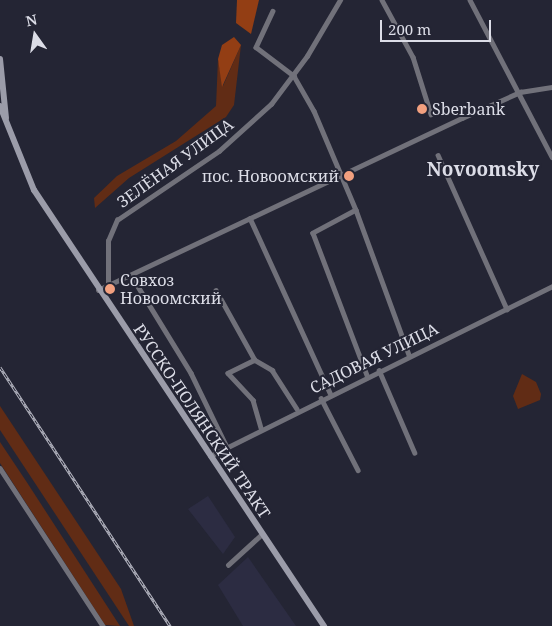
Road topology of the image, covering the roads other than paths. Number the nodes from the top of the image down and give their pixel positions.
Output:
1 (340, 0) edge
2 (382, 0) edge
3 (470, 0) edge
4 (273, 11) dead end
5 (0, 59) edge
6 (294, 76) junction
7 (552, 87) edge
8 (520, 92) junction
9 (0, 106) edge
10 (431, 114) dead end
11 (6, 124) junction
12 (438, 155) dead end
13 (552, 157) edge
14 (342, 173) junction
15 (356, 210) junction
16 (250, 218) junction
17 (131, 275) junction
18 (108, 286) junction
19 (552, 286) edge
20 (98, 290) junction
21 (216, 290) dead end
22 (507, 309) junction
23 (408, 355) junction
24 (254, 360) junction
25 (379, 370) junction
26 (367, 375) junction
27 (330, 393) junction
28 (321, 398) junction
29 (297, 409) junction
30 (261, 428) junction
31 (227, 447) junction
32 (415, 453) dead end
33 (208, 457) junction
34 (0, 468) edge
35 (358, 470) dead end
36 (262, 534) junction
37 (228, 565) dead end
38 (102, 626) edge
39 (324, 626) edge

1 - 6 street, ЗЕЛЁНАЯ УЛИЦА
2 - 10 street
3 - 8 street
4 - 6 street
5 - 11 main road, РУССКО-ПОЛЯНСКИЙ ТРАКТ
6 - 14 street
6 - 18 street, ЗЕЛЁНАЯ УЛИЦА
7 - 8 street
8 - 13 street
8 - 14 street
9 - 11 main road, РУССКО-ПОЛЯНСКИЙ ТРАКТ
11 - 20 main road, РУССКО-ПОЛЯНСКИЙ ТРАКТ
12 - 22 street
14 - 15 street
14 - 16 street
15 - 23 street
15 - 26 street
16 - 17 street
16 - 27 street
17 - 18 street
17 - 31 street
18 - 20 street
19 - 22 street, САДОВАЯ УЛИЦА
20 - 33 main road, РУССКО-ПОЛЯНСКИЙ ТРАКТ
21 - 24 street
22 - 23 street, САДОВАЯ УЛИЦА
23 - 25 street, САДОВАЯ УЛИЦА
24 - 29 street
24 - 30 street
25 - 26 street, САДОВАЯ УЛИЦА
25 - 32 street
26 - 27 street, САДОВАЯ УЛИЦА
27 - 28 street, САДОВАЯ УЛИЦА
28 - 29 street, САДОВАЯ УЛИЦА
28 - 35 street
29 - 30 street, САДОВАЯ УЛИЦА
30 - 31 street, САДОВАЯ УЛИЦА
31 - 33 street, САДОВАЯ УЛИЦА
33 - 36 main road, РУССКО-ПОЛЯНСКИЙ ТРАКТ
34 - 38 street
36 - 37 street
36 - 39 main road, РУССКО-ПОЛЯНСКИЙ ТРАКТ

